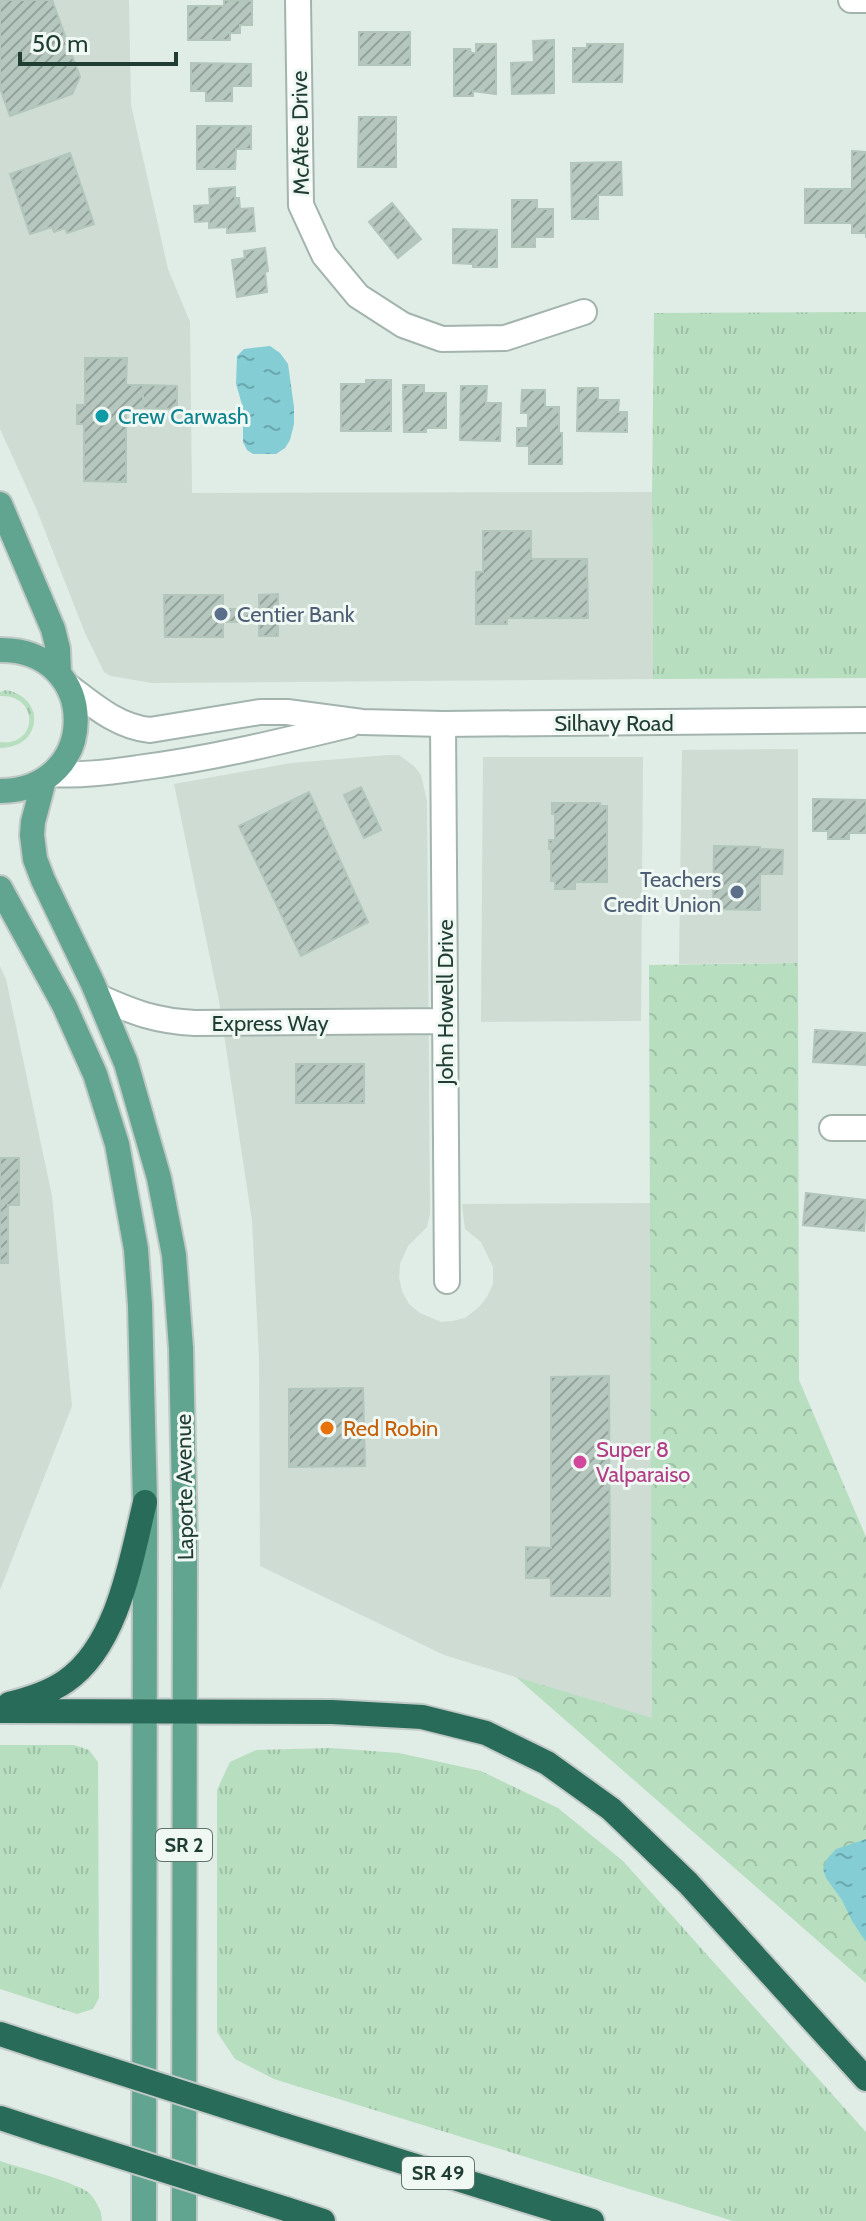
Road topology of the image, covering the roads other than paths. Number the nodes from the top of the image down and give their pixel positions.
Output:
1 (298, 0) edge
2 (851, 0) edge
3 (866, 0) edge
4 (584, 312) dead end
5 (0, 504) edge
6 (0, 650) edge
7 (64, 680) junction
8 (866, 720) edge
9 (362, 722) junction
10 (443, 724) junction
11 (48, 777) junction
12 (0, 791) edge
13 (0, 888) edge
14 (99, 997) junction
15 (445, 1021) junction
16 (832, 1128) dead end
17 (866, 1128) edge
18 (447, 1281) dead end
19 (145, 1502) junction
20 (0, 1709) edge
21 (145, 1713) junction
22 (184, 1713) junction
23 (0, 2034) edge
24 (866, 2079) edge
25 (0, 2118) edge
26 (144, 2221) edge
27 (184, 2221) edge
28 (323, 2221) edge
29 (592, 2221) edge

1 - 4 street, McAfee Drive
2 - 3 street
5 - 7 main road
6 - 7 main road
7 - 9 street, Silhavy Road
7 - 11 main road, Laporte Avenue
8 - 10 street, Silhavy Road
9 - 10 street, Silhavy Road
9 - 11 street, Silhavy Road
10 - 15 street, John Howell Drive
11 - 12 main road
11 - 14 main road, Laporte Avenue
13 - 19 main road, Laporte Avenue
14 - 15 street, Express Way
14 - 22 main road, Laporte Avenue
15 - 18 street, John Howell Drive
16 - 17 street
19 - 20 highway
19 - 21 main road, Laporte Avenue
20 - 21 highway
21 - 22 highway
21 - 26 main road, Laporte Avenue
22 - 24 highway
22 - 27 main road, Laporte Avenue / SR 2
23 - 29 highway, SR 49, bridge
25 - 28 highway, bridge

